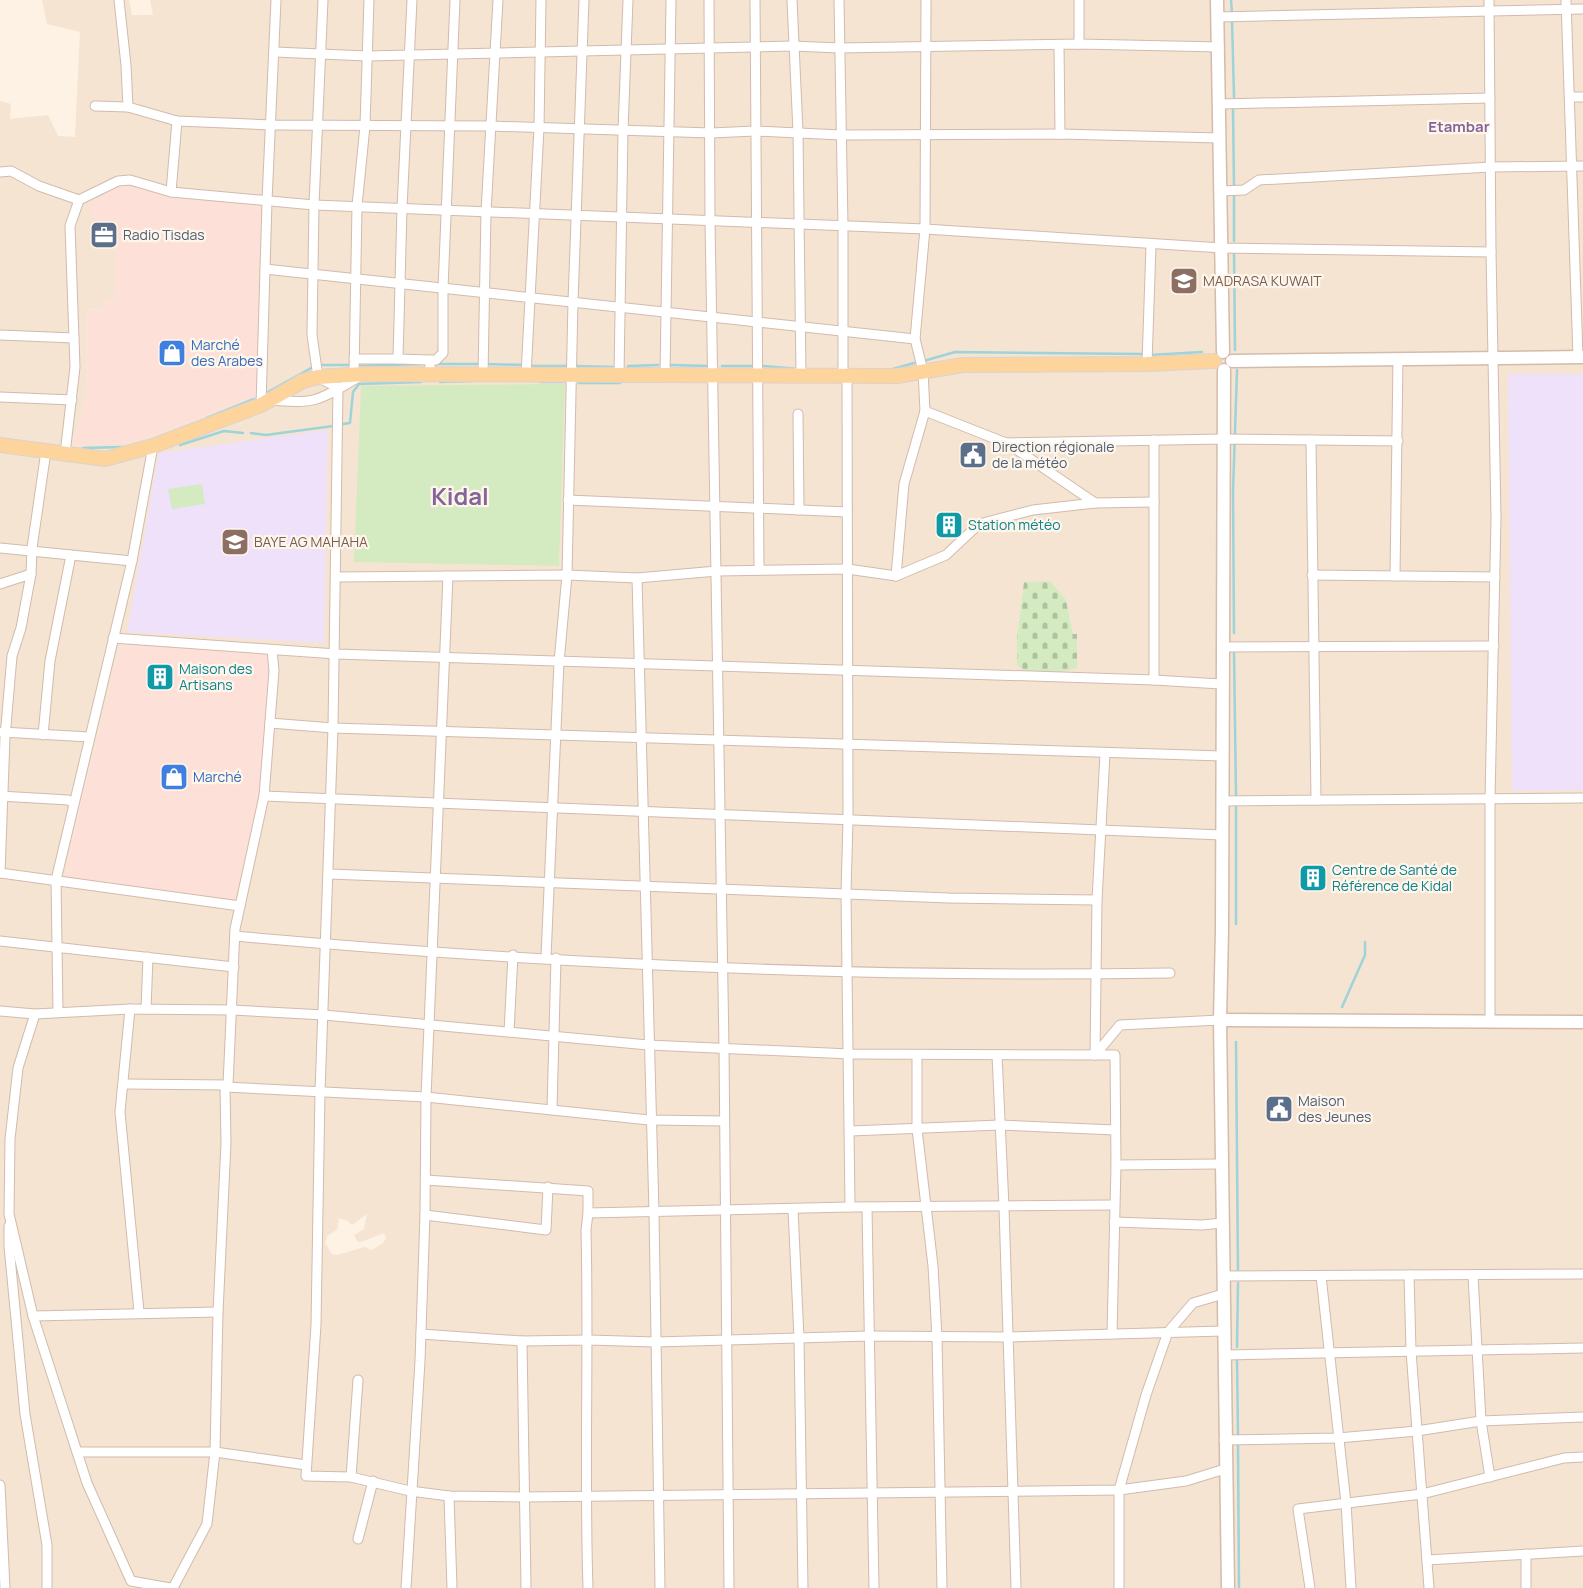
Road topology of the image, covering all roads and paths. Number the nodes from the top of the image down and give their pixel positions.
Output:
1 (119, 0) edge
2 (276, 0) edge
3 (323, 0) edge
4 (369, 0) edge
5 (412, 0) edge
6 (455, 0) edge
7 (498, 0) edge
8 (541, 0) edge
9 (584, 0) edge
10 (628, 0) edge
11 (671, 0) edge
12 (709, 0) edge
13 (755, 0) edge
14 (792, 0) edge
15 (839, 0) edge
16 (926, 0) edge
17 (1079, 0) edge
18 (1217, 0) edge
19 (1489, 0) edge
20 (1566, 5) edge
21 (1583, 9) edge
22 (1489, 12) junction
23 (1218, 17) junction
24 (1059, 44) junction
25 (1078, 44) junction
26 (793, 46) junction
27 (926, 46) junction
28 (755, 47) junction
29 (1218, 47) junction
30 (711, 48) junction
31 (839, 48) junction
32 (671, 49) junction
33 (626, 50) junction
34 (583, 51) junction
35 (275, 52) junction
36 (542, 52) junction
37 (495, 53) junction
38 (321, 54) junction
39 (454, 54) junction
40 (411, 55) junction
41 (367, 56) junction
42 (1570, 97) junction
43 (1583, 97) edge
44 (1490, 98) junction
45 (1220, 104) junction
46 (95, 106) dead end
47 (128, 107) junction
48 (177, 121) junction
49 (271, 125) junction
50 (319, 126) junction
51 (365, 126) junction
52 (406, 126) junction
53 (450, 126) junction
54 (490, 126) junction
55 (539, 128) junction
56 (579, 130) junction
57 (623, 130) junction
58 (669, 131) junction
59 (755, 131) junction
60 (798, 132) junction
61 (711, 133) junction
62 (927, 134) junction
63 (1060, 134) junction
64 (841, 136) junction
65 (1219, 138) junction
66 (1572, 166) junction
67 (1583, 166) edge
68 (1492, 167) junction
69 (0, 172) edge
70 (1221, 191) junction
71 (171, 192) junction
72 (79, 200) junction
73 (267, 201) junction
74 (314, 205) junction
75 (357, 206) junction
76 (402, 208) junction
77 (448, 210) junction
78 (486, 212) junction
79 (534, 214) junction
80 (576, 215) junction
81 (623, 217) junction
82 (668, 219) junction
83 (710, 220) junction
84 (757, 222) junction
85 (798, 224) junction
86 (843, 226) junction
87 (925, 229) junction
88 (1152, 245) junction
89 (1222, 248) junction
90 (1490, 252) junction
91 (265, 269) junction
92 (314, 274) junction
93 (356, 277) junction
94 (401, 283) junction
95 (443, 288) junction
96 (485, 293) junction
97 (531, 298) junction
98 (573, 302) junction
99 (619, 307) junction
100 (666, 312) junction
101 (713, 318) junction
102 (757, 322) junction
103 (799, 326) junction
104 (842, 332) junction
105 (0, 335) edge
106 (74, 338) junction
107 (915, 339) junction
108 (1580, 357) edge
109 (1494, 358) junction
110 (354, 359) junction
111 (398, 359) junction
112 (1398, 359) junction
113 (1223, 361) junction
114 (1147, 364) junction
115 (430, 367) junction
116 (923, 371) junction
117 (358, 374) junction
118 (484, 375) junction
119 (526, 375) junction
120 (571, 375) junction
121 (619, 375) junction
122 (665, 375) junction
123 (712, 375) junction
124 (758, 376) junction
125 (801, 376) junction
126 (318, 377) junction
127 (845, 377) junction
128 (338, 388) junction
129 (0, 397) edge
130 (72, 400) junction
131 (267, 402) junction
132 (925, 410) junction
133 (798, 414) dead end
134 (1223, 439) junction
135 (1154, 440) junction
136 (1311, 440) junction
137 (1398, 441) junction
138 (1006, 443) junction
139 (0, 445) edge
140 (153, 446) junction
141 (46, 451) junction
142 (65, 454) junction
143 (568, 500) junction
144 (1154, 502) junction
145 (1095, 503) junction
146 (715, 506) junction
147 (759, 508) junction
148 (799, 510) junction
149 (848, 512) junction
150 (0, 548) edge
151 (32, 550) junction
152 (71, 555) junction
153 (132, 561) junction
154 (848, 569) junction
155 (759, 570) junction
156 (717, 571) junction
157 (31, 574) junction
158 (567, 575) junction
159 (1312, 575) junction
160 (448, 576) junction
161 (896, 576) junction
162 (1396, 576) junction
163 (336, 577) junction
164 (1495, 577) junction
165 (637, 578) junction
166 (0, 584) edge
167 (113, 638) junction
168 (1313, 646) junction
169 (1494, 646) junction
170 (1222, 647) junction
171 (272, 650) junction
172 (336, 654) junction
173 (446, 658) junction
174 (559, 662) junction
175 (639, 665) junction
176 (718, 668) junction
177 (848, 671) junction
178 (1154, 680) junction
179 (1221, 684) junction
180 (270, 723) junction
181 (334, 728) junction
182 (443, 731) junction
183 (3, 732) edge
184 (43, 734) junction
185 (556, 735) junction
186 (89, 737) junction
187 (641, 738) junction
188 (719, 740) junction
189 (848, 744) junction
190 (1105, 754) junction
191 (1222, 756) junction
192 (2, 796) edge
193 (264, 796) junction
194 (1583, 798) edge
195 (331, 799) junction
196 (1490, 799) junction
197 (1222, 800) junction
198 (1316, 800) junction
199 (72, 802) junction
200 (439, 804) junction
201 (553, 808) junction
202 (643, 812) junction
203 (720, 815) junction
204 (848, 820) junction
205 (1101, 831) junction
206 (1222, 835) junction
207 (0, 873) edge
208 (329, 874) junction
209 (435, 878) junction
210 (56, 880) junction
211 (549, 883) junction
212 (645, 886) junction
213 (722, 889) junction
214 (846, 893) junction
215 (1097, 900) junction
216 (240, 906) junction
217 (235, 936) junction
218 (0, 941) edge
219 (327, 944) junction
220 (57, 948) junction
221 (431, 950) junction
222 (513, 955) junction
223 (148, 957) junction
224 (546, 957) junction
225 (556, 958) junction
226 (647, 963) junction
227 (234, 967) junction
228 (723, 968) junction
229 (846, 970) junction
230 (1170, 973) dead end
231 (1096, 974) junction
232 (130, 1009) junction
233 (146, 1009) junction
234 (232, 1010) junction
235 (0, 1011) edge
236 (58, 1011) junction
237 (35, 1014) junction
238 (324, 1015) junction
239 (1220, 1020) junction
240 (1490, 1022) junction
241 (1583, 1022) edge
242 (430, 1025) junction
243 (508, 1032) junction
244 (556, 1036) junction
245 (648, 1045) junction
246 (724, 1048) junction
247 (850, 1054) junction
248 (917, 1055) junction
249 (997, 1055) junction
250 (1095, 1055) junction
251 (124, 1084) junction
252 (226, 1086) junction
253 (320, 1092) junction
254 (426, 1097) junction
255 (552, 1110) junction
256 (650, 1120) junction
257 (724, 1121) junction
258 (1000, 1125) junction
259 (917, 1129) junction
260 (1115, 1130) junction
261 (850, 1131) junction
262 (0, 1138) edge
263 (10, 1139) junction
264 (1220, 1164) junction
265 (1116, 1165) junction
266 (426, 1180) junction
267 (548, 1187) junction
268 (1114, 1205) junction
269 (850, 1207) junction
270 (926, 1207) junction
271 (1004, 1207) junction
272 (867, 1208) junction
273 (793, 1209) junction
274 (726, 1210) junction
275 (654, 1212) junction
276 (588, 1213) junction
277 (9, 1214) junction
278 (425, 1215) junction
279 (1114, 1222) junction
280 (1222, 1223) junction
281 (1583, 1274) edge
282 (1408, 1275) junction
283 (1473, 1275) junction
284 (1223, 1276) junction
285 (1321, 1276) junction
286 (1223, 1294) junction
287 (140, 1312) junction
288 (218, 1312) junction
289 (33, 1316) junction
290 (1223, 1331) junction
291 (1168, 1332) junction
292 (421, 1334) junction
293 (1112, 1334) junction
294 (869, 1336) junction
295 (937, 1337) junction
296 (1007, 1337) junction
297 (799, 1338) junction
298 (589, 1340) junction
299 (726, 1340) junction
300 (522, 1341) junction
301 (655, 1342) junction
302 (1583, 1348) edge
303 (1476, 1350) junction
304 (1411, 1351) junction
305 (1331, 1353) junction
306 (1224, 1355) junction
307 (358, 1380) dead end
308 (1583, 1417) edge
309 (1481, 1421) junction
310 (1416, 1431) junction
311 (1338, 1438) junction
312 (1224, 1440) junction
313 (77, 1452) junction
314 (215, 1452) junction
315 (1583, 1457) edge
316 (306, 1465) junction
317 (1225, 1469) junction
318 (350, 1477) junction
319 (1490, 1477) junction
320 (373, 1481) junction
321 (0, 1485) edge
322 (1119, 1490) junction
323 (410, 1491) junction
324 (871, 1493) junction
325 (940, 1493) junction
326 (1012, 1493) junction
327 (729, 1494) junction
328 (802, 1494) junction
329 (1422, 1494) junction
330 (449, 1496) junction
331 (522, 1497) junction
332 (657, 1497) junction
333 (585, 1498) junction
334 (1346, 1503) junction
335 (358, 1538) dead end
336 (1583, 1551) edge
337 (1526, 1554) junction
338 (1427, 1560) junction
339 (2, 1564) edge
340 (5, 1588) edge
341 (47, 1588) edge
342 (172, 1588) edge
343 (406, 1588) edge
344 (452, 1588) edge
345 (526, 1588) edge
346 (588, 1588) edge
347 (660, 1588) edge
348 (730, 1588) edge
349 (803, 1588) edge
350 (874, 1588) edge
351 (942, 1588) edge
352 (1016, 1588) edge
353 (1119, 1588) edge
354 (1228, 1588) edge
355 (1310, 1588) edge
356 (1351, 1588) edge
357 (1429, 1588) edge
358 (1526, 1588) edge

1 - 47 street
2 - 35 street
3 - 38 street
4 - 41 street
5 - 40 street
6 - 39 street
7 - 37 street
8 - 36 street
9 - 34 street
10 - 33 street
11 - 32 street
12 - 30 street
13 - 28 street
14 - 26 street
15 - 31 street
16 - 27 street
17 - 25 street
18 - 23 street
19 - 22 street
20 - 21 street
20 - 22 street
20 - 42 street
22 - 23 street
22 - 44 street
23 - 29 street
24 - 25 street
24 - 27 street
24 - 63 street
25 - 29 street
26 - 28 street
26 - 31 street
26 - 60 street
27 - 31 street
27 - 62 street
28 - 30 street
28 - 59 street
29 - 45 street
30 - 32 street
30 - 61 street
31 - 64 street
32 - 33 street
32 - 58 street
33 - 34 street
33 - 57 street
34 - 36 street
34 - 56 street
35 - 38 street
35 - 49 street
36 - 37 street
36 - 55 street
37 - 39 street
37 - 54 street
38 - 41 street
38 - 50 street
39 - 40 street
39 - 53 street
40 - 41 street
40 - 52 street
41 - 51 street
42 - 43 street
42 - 66 street
44 - 45 street
44 - 68 street
45 - 65 street
46 - 47 street
47 - 48 street
48 - 49 street
48 - 71 street
49 - 50 street
49 - 73 street
50 - 51 street
50 - 74 street
51 - 52 street
51 - 75 street
52 - 53 street
52 - 76 street
53 - 54 street
53 - 77 street
54 - 55 street
54 - 78 street
55 - 56 street
55 - 79 street
56 - 57 street
56 - 80 street
57 - 58 street
57 - 81 street
58 - 61 street
58 - 82 street
59 - 60 street
59 - 61 street
59 - 84 street
60 - 64 street
60 - 85 street
61 - 83 street
62 - 63 street
62 - 64 street
62 - 87 street
63 - 65 street
64 - 86 street
65 - 70 street
66 - 67 street
66 - 68 street
66 - 108 street
68 - 70 street
68 - 90 street
69 - 72 street
70 - 89 street
71 - 72 street
71 - 73 street
72 - 106 street
73 - 74 street
73 - 91 street
74 - 75 street
74 - 92 street
75 - 76 street
75 - 93 street
76 - 77 street
76 - 94 street
77 - 78 street
77 - 95 street
78 - 79 street
78 - 96 street
79 - 80 street
79 - 97 street
80 - 81 street
80 - 98 street
81 - 82 street
81 - 99 street
82 - 83 street
82 - 100 street
83 - 84 street
83 - 101 street
84 - 85 street
84 - 102 street
85 - 86 street
85 - 103 street
86 - 87 street
86 - 104 street
87 - 88 street
87 - 107 street
88 - 89 street
88 - 114 street
89 - 90 street
89 - 113 street
90 - 109 street
91 - 92 street
91 - 131 street
92 - 93 street
92 - 126 street
93 - 94 street
93 - 110 street
94 - 95 street
94 - 111 street
95 - 96 street
95 - 115 street
96 - 97 street
96 - 118 street
97 - 98 street
97 - 119 street
98 - 99 street
98 - 120 street
99 - 100 street
99 - 121 street
100 - 101 street
100 - 122 street
101 - 102 street
101 - 123 street
102 - 103 street
102 - 124 street
103 - 104 street
103 - 125 street
104 - 107 street
104 - 127 street
105 - 106 street
106 - 130 street
107 - 116 street
108 - 109 street
109 - 112 street
109 - 164 street
110 - 111 street
110 - 117 street
111 - 115 street
112 - 113 street
112 - 137 street
113 - 114 main road
113 - 134 street
114 - 116 main road
115 - 117 main road
115 - 118 main road
116 - 127 main road
116 - 132 street
117 - 126 main road
117 - 128 street
118 - 119 main road
119 - 120 main road
120 - 121 main road
120 - 143 street
121 - 122 main road
122 - 123 main road
123 - 124 main road
123 - 146 street
124 - 125 main road
124 - 147 street
125 - 127 main road
126 - 128 street
126 - 131 main road
127 - 149 street
128 - 131 street
128 - 163 street
129 - 130 street
130 - 142 street
131 - 140 main road
132 - 138 street
132 - 161 street
133 - 148 street
134 - 135 street
134 - 136 street
134 - 170 street
135 - 138 street
135 - 144 street
136 - 137 street
136 - 159 street
137 - 162 street
138 - 145 street
139 - 141 main road
140 - 142 main road
140 - 153 street
141 - 142 main road
141 - 151 street
143 - 146 street
143 - 158 street
144 - 145 street
144 - 178 street
145 - 161 street
146 - 147 street
146 - 156 street
147 - 148 street
147 - 155 street
148 - 149 street
149 - 154 street
150 - 151 street
151 - 152 street
151 - 157 street
152 - 153 street
152 - 184 street
153 - 167 street
154 - 155 street
154 - 161 street
154 - 177 street
155 - 156 street
156 - 165 street
156 - 176 street
157 - 166 street
157 - 183 street
158 - 160 street
158 - 165 street
158 - 174 street
159 - 162 street
159 - 168 street
160 - 163 street
160 - 173 street
162 - 164 street
163 - 172 street
164 - 169 street
165 - 175 street
167 - 171 street
167 - 186 street
168 - 169 street
168 - 170 street
168 - 198 street
169 - 196 street
170 - 179 street
171 - 172 street
171 - 180 street
172 - 173 street
172 - 181 street
173 - 174 street
173 - 182 street
174 - 175 street
174 - 185 street
175 - 176 street
175 - 187 street
176 - 177 street
176 - 188 street
177 - 178 street
177 - 189 street
178 - 179 street
179 - 191 street
180 - 181 street
180 - 193 street
181 - 182 street
181 - 195 street
182 - 185 street
182 - 200 street
183 - 184 street
183 - 192 street
184 - 186 street
185 - 187 street
185 - 201 street
186 - 199 street
187 - 188 street
187 - 202 street
188 - 189 street
188 - 203 street
189 - 190 street
189 - 204 street
190 - 191 street
190 - 205 street
191 - 197 street
192 - 199 street
192 - 207 street
193 - 195 street
193 - 216 street
194 - 196 street
195 - 200 street
195 - 208 street
196 - 198 street
196 - 240 street
197 - 198 street
197 - 206 street
199 - 210 street
200 - 201 street
200 - 209 street
201 - 202 street
201 - 211 street
202 - 203 street
202 - 212 street
203 - 204 street
203 - 213 street
204 - 205 street
204 - 214 street
205 - 206 street
205 - 215 street
206 - 239 street
207 - 210 street
208 - 209 street
208 - 219 street
209 - 211 street
209 - 221 street
210 - 216 street
210 - 220 street
211 - 212 street
211 - 224 street
212 - 213 street
212 - 226 street
213 - 214 street
213 - 228 street
214 - 215 street
214 - 229 street
215 - 231 street
216 - 217 street
217 - 219 street
217 - 227 street
218 - 220 street
219 - 221 street
219 - 238 street
220 - 223 street
220 - 236 street
221 - 222 street
221 - 242 street
222 - 224 street
222 - 243 street
223 - 227 street
223 - 233 street
224 - 225 street
225 - 226 street
225 - 244 street
226 - 228 street
226 - 245 street
227 - 234 street
228 - 229 street
228 - 246 street
229 - 231 street
229 - 247 street
230 - 231 street
231 - 250 street
232 - 233 street
232 - 236 street
232 - 251 street
233 - 234 street
234 - 238 street
234 - 252 street
235 - 237 street
236 - 237 street
237 - 263 street
238 - 242 street
238 - 253 street
239 - 240 street
239 - 250 street
239 - 264 street
240 - 241 street
242 - 243 street
242 - 254 street
243 - 244 street
244 - 245 street
244 - 255 street
245 - 246 street
245 - 256 street
246 - 247 street
246 - 257 street
247 - 248 street
247 - 261 street
248 - 249 street
248 - 259 street
249 - 250 street
249 - 258 street
250 - 260 street
251 - 252 street
251 - 287 street
252 - 253 street
252 - 288 street
253 - 254 street
253 - 316 street
254 - 255 street
254 - 266 street
255 - 256 street
256 - 257 street
256 - 275 street
257 - 274 street
258 - 259 street
258 - 260 street
258 - 271 street
259 - 261 street
259 - 270 street
260 - 265 street
261 - 269 street
262 - 263 street
263 - 277 street
264 - 265 street
264 - 280 street
265 - 268 street
266 - 267 street
266 - 278 street
267 - 276 street
267 - 278 street
268 - 271 street
268 - 279 street
269 - 272 street
269 - 273 street
270 - 271 street
270 - 272 street
270 - 295 street
271 - 296 street
272 - 294 street
273 - 274 street
273 - 297 street
274 - 275 street
274 - 299 street
275 - 276 street
275 - 301 street
276 - 298 street
277 - 289 street
277 - 341 street
278 - 292 street
279 - 280 street
279 - 293 street
280 - 284 street
281 - 283 street
282 - 283 street
282 - 285 street
282 - 304 street
283 - 303 street
284 - 285 street
284 - 286 street
285 - 305 street
286 - 290 street
286 - 291 street
287 - 288 street
287 - 289 street
288 - 314 street
289 - 313 street
290 - 291 street
290 - 306 street
291 - 293 street
291 - 322 street
292 - 300 street
292 - 323 street
293 - 296 street
294 - 295 street
294 - 297 street
294 - 324 street
295 - 296 street
295 - 325 street
296 - 326 street
297 - 299 street
297 - 328 street
298 - 300 street
298 - 301 street
298 - 333 street
299 - 301 street
299 - 327 street
300 - 331 street
301 - 332 street
302 - 303 street
303 - 304 street
303 - 309 street
304 - 305 street
304 - 310 street
305 - 306 street
305 - 311 street
306 - 312 street
307 - 318 street
308 - 309 street
309 - 310 street
309 - 319 street
310 - 311 street
310 - 329 street
311 - 312 street
311 - 334 street
312 - 317 street
313 - 314 street
313 - 342 street
314 - 316 street
314 - 342 street
315 - 319 street
316 - 318 street
317 - 322 street
317 - 354 street
318 - 320 street
319 - 329 street
320 - 323 street
320 - 335 street
321 - 339 street
322 - 326 street
322 - 353 street
323 - 330 street
323 - 343 street
324 - 325 street
324 - 328 street
324 - 350 street
325 - 326 street
325 - 351 street
326 - 352 street
327 - 328 street
327 - 332 street
327 - 348 street
328 - 349 street
329 - 334 street
329 - 338 street
330 - 331 street
330 - 344 street
331 - 333 street
331 - 345 street
332 - 333 street
332 - 347 street
333 - 346 street
334 - 355 street
334 - 356 street
336 - 337 street
337 - 338 street
337 - 358 street
338 - 357 street
339 - 340 street

